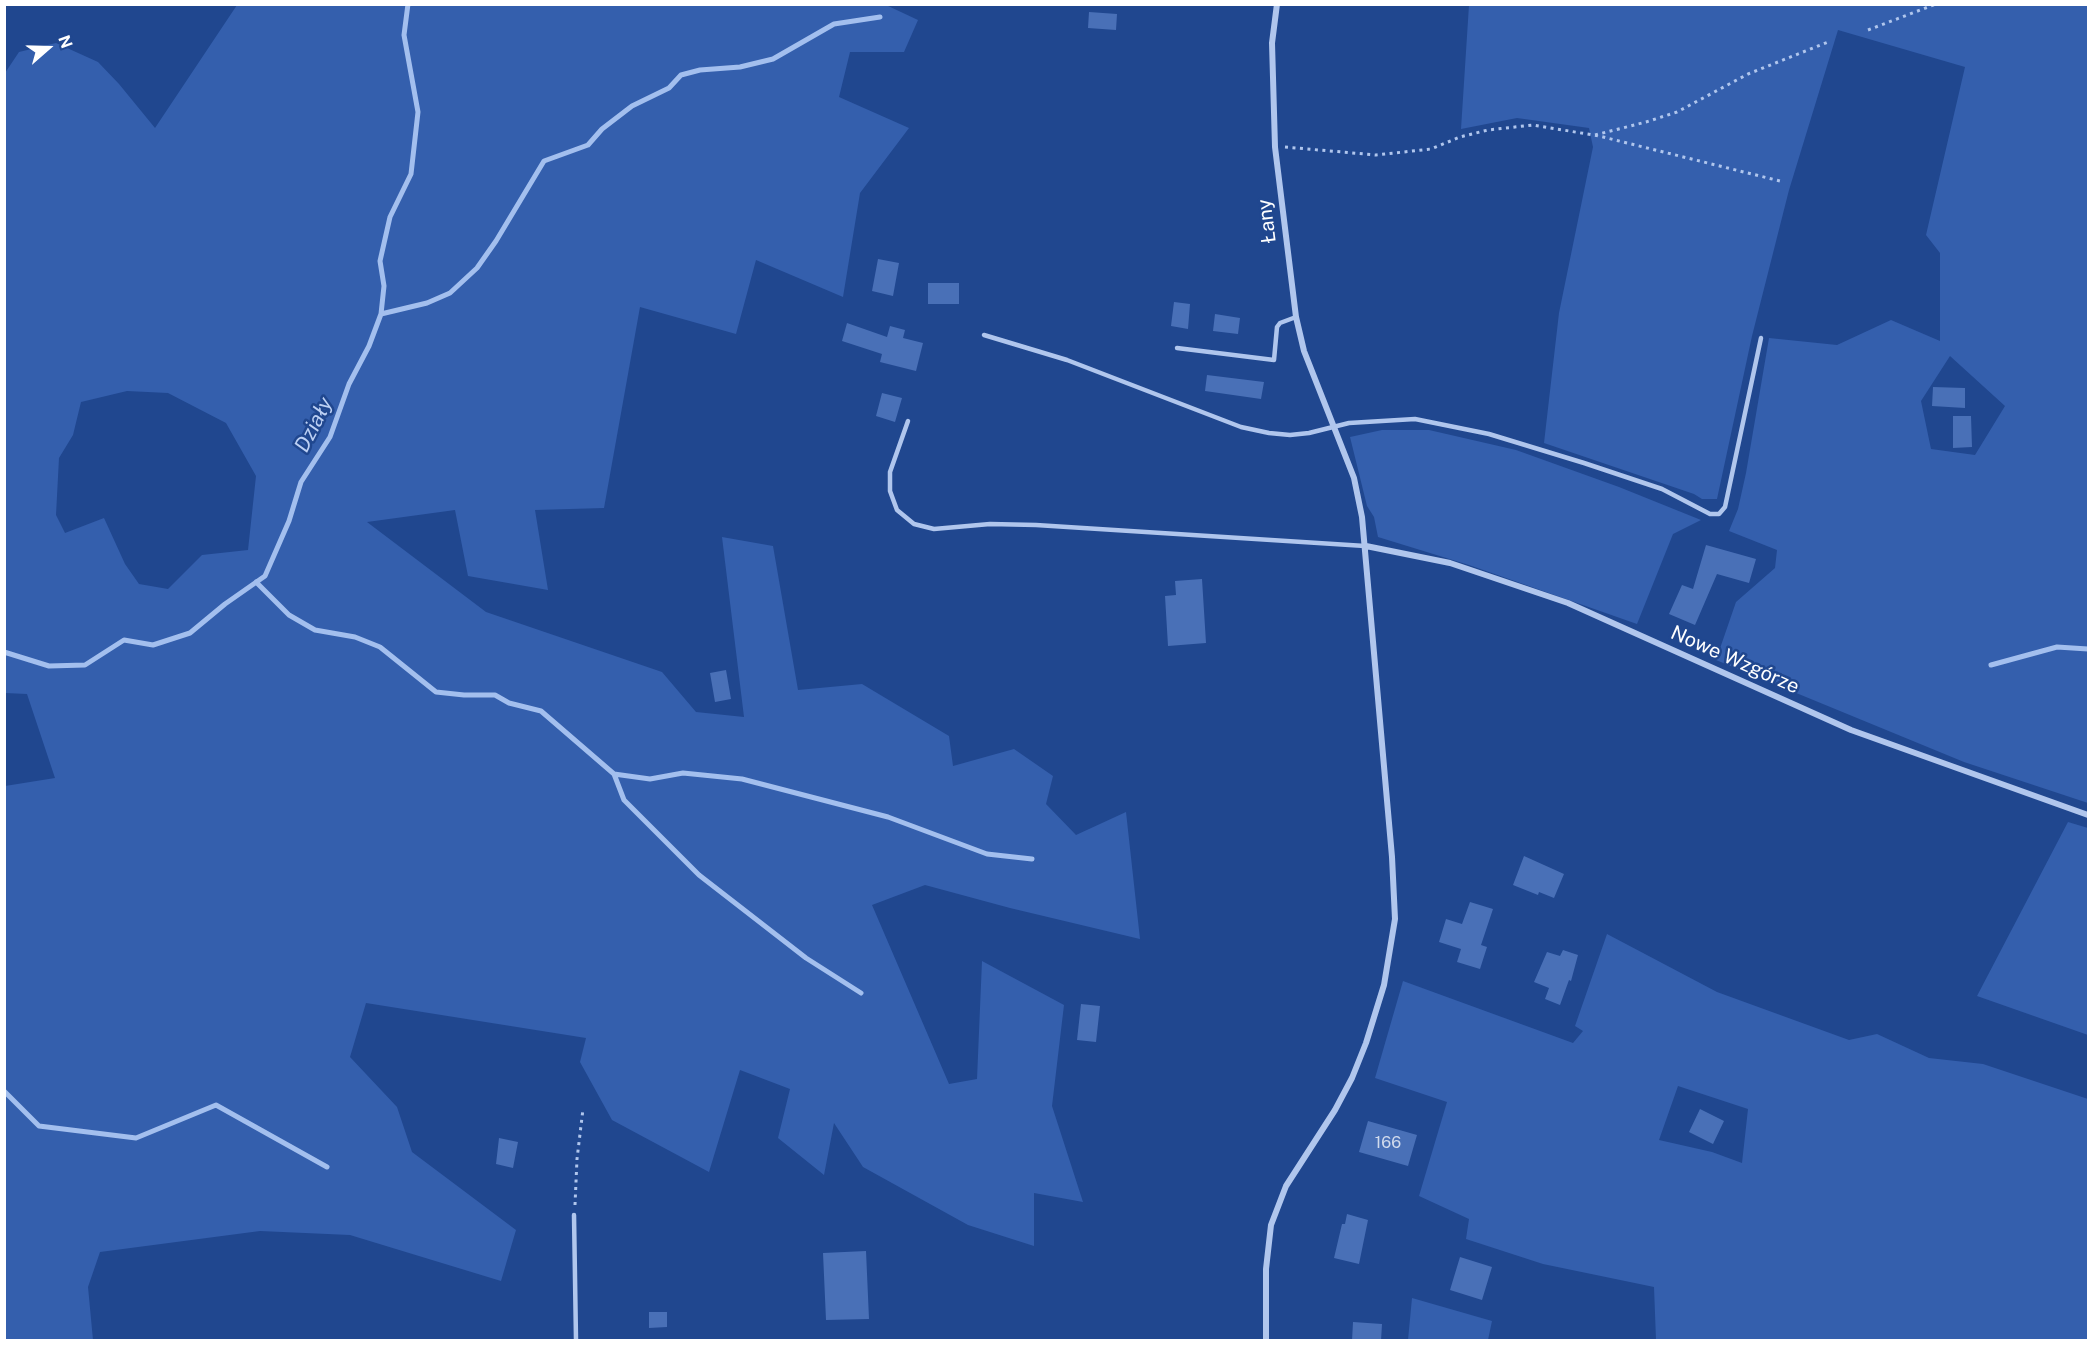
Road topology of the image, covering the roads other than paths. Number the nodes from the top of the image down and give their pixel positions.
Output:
1 (1277, 4) edge
2 (1296, 316) junction
3 (984, 335) dead end
4 (1761, 338) dead end
5 (1177, 348) dead end
6 (908, 421) dead end
7 (1334, 426) junction
8 (1366, 546) junction
9 (2088, 815) edge
10 (574, 1215) road end
11 (576, 1341) edge
12 (1266, 1341) edge

1 - 2 street, Łany
2 - 5 lane
2 - 7 street, Łany
3 - 7 lane
4 - 7 lane
6 - 8 lane
7 - 8 street, Łany
8 - 9 street, Nowe Wzgórze
8 - 12 street, Łany
10 - 11 lane

